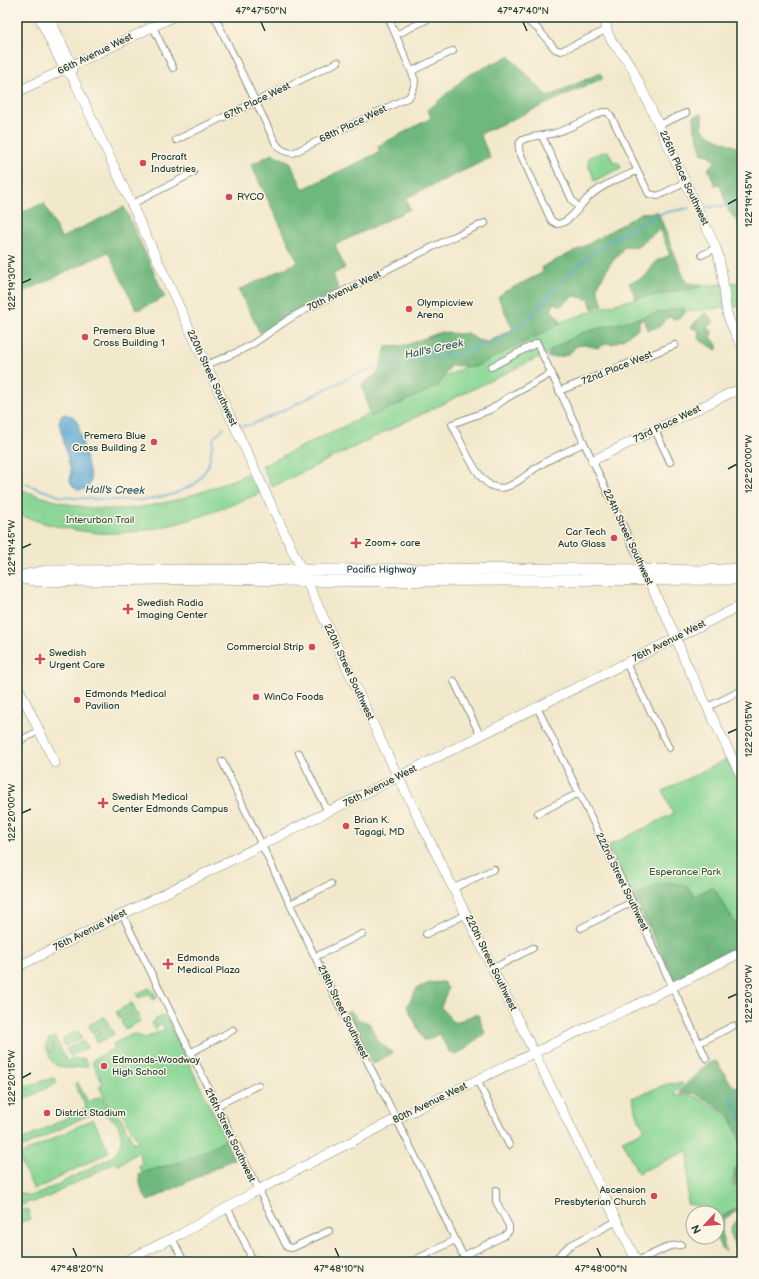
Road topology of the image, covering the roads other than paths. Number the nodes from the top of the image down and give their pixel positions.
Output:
1 (40, 17) edge
2 (48, 17) edge
3 (173, 17) edge
4 (215, 17) edge
5 (388, 17) edge
6 (432, 17) edge
7 (606, 17) edge
8 (526, 20) dead end
9 (153, 27) junction
10 (606, 30) junction
11 (396, 35) junction
12 (453, 50) dead end
13 (338, 62) dead end
14 (68, 67) junction
15 (173, 68) dead end
16 (412, 71) junction
17 (17, 92) edge
18 (256, 101) junction
19 (686, 113) dead end
20 (659, 125) junction
21 (542, 136) junction
22 (176, 140) dead end
23 (637, 171) junction
24 (193, 174) dead end
25 (686, 182) junction
26 (132, 204) junction
27 (578, 207) junction
28 (485, 223) dead end
29 (716, 248) junction
30 (702, 255) dead end
31 (675, 345) dead end
32 (742, 347) edge
33 (206, 365) junction
34 (491, 367) dead end
35 (552, 373) junction
36 (742, 389) edge
37 (559, 391) junction
38 (655, 430) junction
39 (584, 443) junction
40 (592, 461) junction
41 (670, 462) dead end
42 (742, 569) edge
43 (646, 574) junction
44 (304, 575) junction
45 (20, 577) edge
46 (742, 579) edge
47 (742, 604) edge
48 (674, 634) junction
49 (626, 663) junction
50 (454, 681) dead end
51 (17, 685) edge
52 (742, 690) edge
53 (537, 707) junction
54 (708, 707) junction
55 (39, 731) junction
56 (480, 735) junction
57 (17, 742) edge
58 (669, 748) dead end
59 (299, 753) dead end
60 (222, 761) dead end
61 (55, 763) dead end
62 (398, 777) junction
63 (742, 777) edge
64 (579, 793) junction
65 (328, 812) junction
66 (538, 813) dead end
67 (262, 845) junction
68 (494, 868) dead end
69 (331, 884) dead end
70 (454, 888) junction
71 (632, 902) junction
72 (290, 904) junction
73 (122, 914) junction
74 (467, 914) junction
75 (580, 928) dead end
76 (362, 934) dead end
77 (426, 934) dead end
78 (533, 948) dead end
79 (742, 952) edge
80 (315, 957) junction
81 (17, 966) edge
82 (494, 968) junction
83 (672, 987) junction
84 (733, 1026) dead end
85 (233, 1030) dead end
86 (699, 1043) junction
87 (190, 1053) junction
88 (535, 1053) junction
89 (706, 1058) dead end
90 (478, 1080) junction
91 (258, 1085) dead end
92 (216, 1106) junction
93 (396, 1119) junction
94 (509, 1145) dead end
95 (258, 1190) junction
96 (496, 1190) dead end
97 (227, 1207) junction
98 (617, 1221) junction
99 (329, 1231) dead end
100 (172, 1238) junction
101 (455, 1240) junction
102 (681, 1245) dead end
103 (464, 1259) edge
104 (123, 1262) edge
105 (184, 1262) edge
106 (253, 1262) edge
107 (411, 1262) edge
108 (552, 1262) edge
109 (637, 1262) edge

1 - 14 street, 220th Street Southwest
2 - 14 street, 220th Street Southwest
3 - 9 street, 66th Avenue West
4 - 18 street
5 - 11 street
6 - 11 street
7 - 10 street
8 - 10 street
9 - 14 street, 66th Avenue West
9 - 15 street
10 - 20 street, 226th Place Southwest
11 - 16 street
12 - 16 street
13 - 18 street, 67th Place West
14 - 17 street, 66th Avenue West
14 - 26 street, 220th Street Southwest
16 - 18 street, 68th Place West
18 - 22 street, 67th Place West
19 - 20 street
20 - 25 street, 226th Place Southwest
21 - 23 street
21 - 27 street
21 - 27 street
23 - 25 street
23 - 27 street
24 - 26 street
25 - 29 street, 226th Place Southwest
26 - 33 street, 220th Street Southwest
28 - 33 street, 70th Avenue West
29 - 30 street
29 - 32 street, 226th Place Southwest
31 - 37 street, 72nd Place West
33 - 44 street, 220th Street Southwest
34 - 35 street, 224th Street Southwest
35 - 37 street, 224th Street Southwest
35 - 39 street
36 - 38 street, 73rd Place West
37 - 39 street, 224th Street Southwest
38 - 40 street, 73rd Place West
38 - 41 street
39 - 40 street, 224th Street Southwest
40 - 43 street, 224th Street Southwest
42 - 43 highway, Pacific Highway
43 - 44 highway, Pacific Highway
43 - 46 highway, Pacific Highway
43 - 48 street, 224th Street Southwest
44 - 45 highway, Pacific Highway
44 - 62 street, 220th Street Southwest
47 - 48 street, 76th Avenue West
48 - 49 street, 76th Avenue West
48 - 54 street, 224th Street Southwest
49 - 53 street, 76th Avenue West
49 - 58 street
50 - 56 street
51 - 55 street
52 - 54 street
53 - 56 street, 76th Avenue West
53 - 64 street, 222nd Street Southwest
54 - 63 street, 224th Street Southwest
55 - 57 street
55 - 61 street
56 - 62 street, 76th Avenue West
59 - 65 street
60 - 67 street, 218th Street Southwest
62 - 65 street, 76th Avenue West
62 - 70 street, 220th Street Southwest
64 - 66 street
64 - 71 street, 222nd Street Southwest
65 - 67 street, 76th Avenue West
67 - 72 street, 218th Street Southwest
67 - 73 street, 76th Avenue West
68 - 70 street
69 - 72 street
70 - 74 street, 220th Street Southwest
71 - 75 street
71 - 83 street, 222nd Street Southwest
72 - 80 street, 218th Street Southwest
73 - 81 street, 76th Avenue West
73 - 87 street, 216th Street Southwest
74 - 77 street
74 - 82 street, 220th Street Southwest
76 - 80 street
78 - 82 street
79 - 83 street, 80th Avenue West
80 - 93 street, 218th Street Southwest
82 - 88 street, 220th Street Southwest
83 - 86 street, 222nd Street Southwest
83 - 88 street, 80th Avenue West
84 - 86 street
85 - 87 street
86 - 89 street, 222nd Street Southwest
87 - 92 street, 216th Street Southwest
88 - 90 street, 80th Avenue West
88 - 98 street, 220th Street Southwest
90 - 93 street, 80th Avenue West
90 - 94 street
91 - 92 street
92 - 95 street, 216th Street Southwest
93 - 95 street, 80th Avenue West
93 - 101 street, 218th Street Southwest
95 - 97 street, 80th Avenue West
95 - 99 street, 216th Street Southwest
96 - 103 street
97 - 100 street, 80th Avenue West
97 - 106 street
98 - 108 street
98 - 109 street, 220th Street Southwest
100 - 104 street, 80th Avenue West
100 - 105 street
101 - 103 street, 218th Street Southwest
101 - 107 street
102 - 109 street

